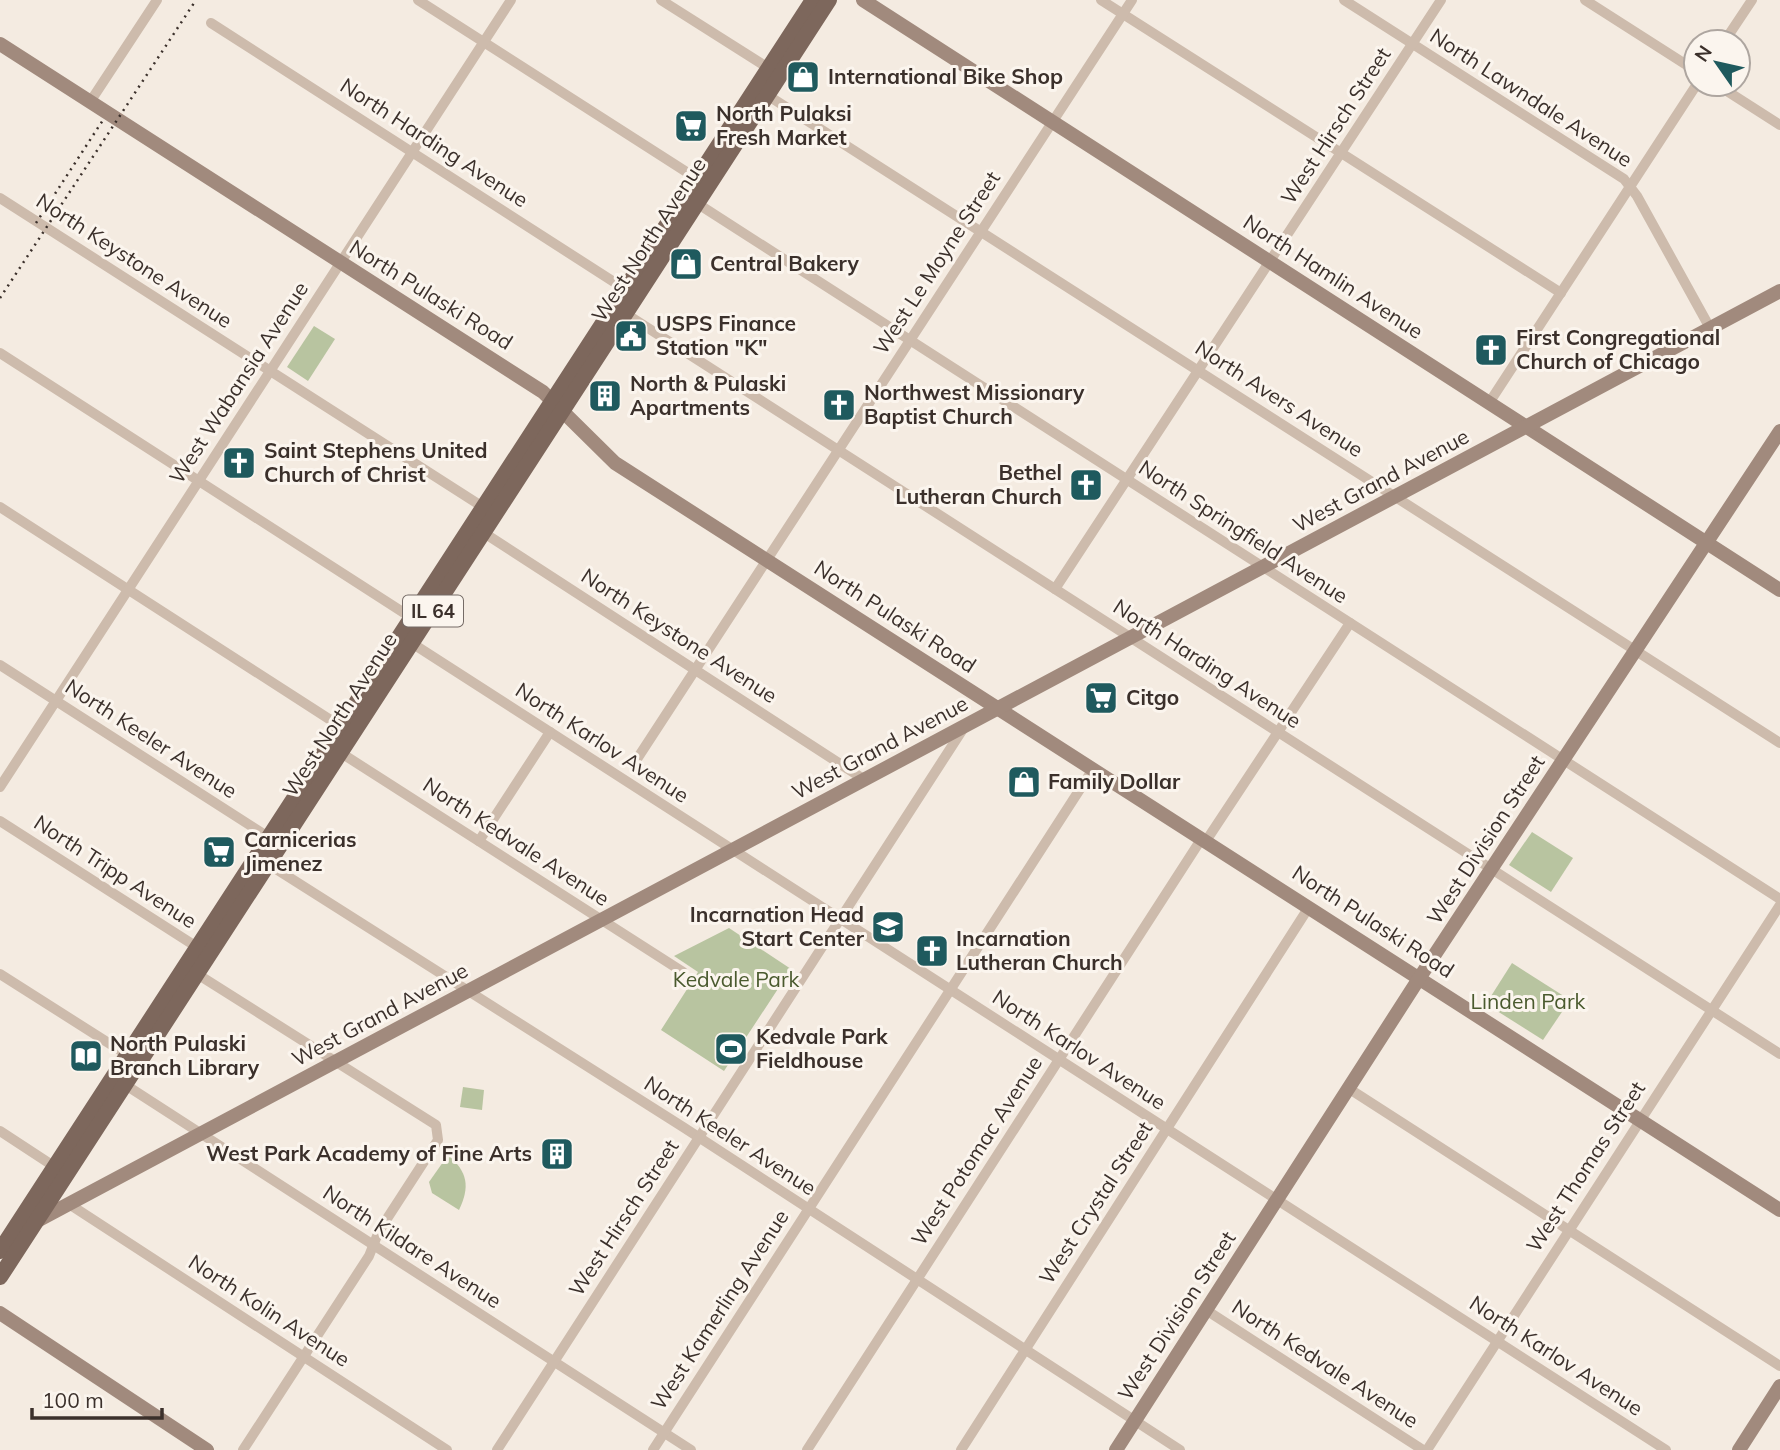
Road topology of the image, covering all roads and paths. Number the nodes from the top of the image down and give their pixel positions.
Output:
1 (157, 0) edge
2 (418, 0) edge
3 (512, 0) edge
4 (661, 0) edge
5 (813, 0) edge
6 (829, 0) edge
7 (863, 0) edge
8 (1101, 0) edge
9 (1132, 0) edge
10 (1344, 0) edge
11 (1441, 0) edge
12 (1585, 0) edge
13 (1752, 0) edge
14 (1123, 14) junction
15 (211, 23) dead end
16 (1733, 28) edge
17 (484, 42) junction
18 (0, 44) edge
19 (1412, 44) junction
20 (1682, 62) edge
21 (774, 72) junction
22 (762, 91) junction
23 (1688, 98) edge
24 (1738, 98) edge
25 (90, 102) junction
26 (1053, 122) junction
27 (1780, 125) edge
28 (412, 152) junction
29 (1341, 153) junction
30 (703, 182) junction
31 (1631, 186) junction
32 (0, 198) edge
33 (691, 200) junction
34 (981, 232) junction
35 (340, 262) junction
36 (1270, 262) junction
37 (1780, 291) edge
38 (631, 293) junction
39 (1561, 293) junction
40 (620, 310) junction
41 (1710, 328) junction
42 (910, 340) junction
43 (0, 353) edge
44 (270, 371) junction
45 (1198, 371) junction
46 (1489, 403) junction
47 (558, 405) junction
48 (1526, 426) junction
49 (1780, 432) edge
50 (838, 450) junction
51 (199, 480) junction
52 (1127, 480) junction
53 (1396, 497) junction
54 (0, 507) edge
55 (489, 511) junction
56 (477, 529) junction
57 (1707, 542) junction
58 (766, 560) junction
59 (1263, 567) junction
60 (1055, 589) junction
61 (128, 590) junction
62 (1780, 590) edge
63 (417, 622) junction
64 (1350, 623) junction
65 (1130, 638) junction
66 (406, 640) junction
67 (1636, 650) junction
68 (0, 665) edge
69 (696, 670) junction
70 (56, 701) junction
71 (998, 708) junction
72 (966, 726) junction
73 (346, 731) junction
74 (550, 732) junction
75 (1278, 732) junction
76 (1780, 743) edge
77 (335, 749) junction
78 (637, 760) dead end
79 (1563, 760) junction
80 (1093, 769) junction
81 (865, 780) junction
82 (0, 787) edge
83 (0, 821) edge
84 (1204, 839) junction
85 (275, 841) junction
86 (479, 841) junction
87 (733, 850) junction
88 (262, 860) junction
89 (1491, 869) junction
90 (1780, 899) edge
91 (1780, 905) edge
92 (1309, 907) junction
93 (840, 919) junction
94 (601, 920) junction
95 (203, 951) junction
96 (191, 970) junction
97 (683, 972) dead end
98 (0, 974) edge
99 (1420, 977) junction
100 (950, 990) junction
101 (468, 991) junction
102 (1711, 1010) junction
103 (1780, 1054) edge
104 (133, 1059) junction
105 (1059, 1060) junction
106 (335, 1062) junction
107 (119, 1081) junction
108 (1349, 1088) junction
109 (1640, 1119) junction
110 (1166, 1129) junction
111 (0, 1131) edge
112 (201, 1133) junction
113 (698, 1139) junction
114 (60, 1170) junction
115 (1277, 1200) junction
116 (69, 1204) junction
117 (808, 1210) junction
118 (1780, 1210) edge
119 (37, 1222) junction
120 (1569, 1230) junction
121 (5, 1238) edge
122 (373, 1245) junction
123 (0, 1251) edge
124 (0, 1277) edge
125 (917, 1280) junction
126 (1206, 1310) junction
127 (0, 1313) edge
128 (1497, 1341) junction
129 (1025, 1350) junction
130 (304, 1356) junction
131 (554, 1362) junction
132 (1780, 1366) edge
133 (1780, 1386) edge
134 (1135, 1420) junction
135 (664, 1433) junction
136 (207, 1450) edge
137 (243, 1450) edge
138 (447, 1450) edge
139 (497, 1450) edge
140 (653, 1450) edge
141 (691, 1450) edge
142 (807, 1450) edge
143 (961, 1450) edge
144 (1116, 1450) edge
145 (1180, 1450) edge
146 (1425, 1450) edge
147 (1667, 1450) edge
148 (1739, 1450) edge

1 - 25 street
2 - 17 street
3 - 17 street, West Wabansia Avenue
4 - 21 street
5 - 21 main road, West North Avenue / IL 64
6 - 21 main road, West North Avenue / IL 64
7 - 26 main road, North Hamlin Avenue
8 - 14 street
9 - 14 street, West Le Moyne Street
10 - 19 street, North Lawndale Avenue
11 - 19 street, West Hirsch Street
12 - 20 street
13 - 16 street
14 - 26 street, West Le Moyne Street
14 - 29 street
15 - 28 street, North Harding Avenue
17 - 28 street, West Wabansia Avenue
17 - 30 street
18 - 25 main road, North Pulaski Road
19 - 29 street, West Hirsch Street
19 - 31 street, North Lawndale Avenue
21 - 22 main road, West North Avenue / IL 64
22 - 30 main road, West North Avenue / IL 64
22 - 34 street, North Avers Avenue
23 - 31 street
24 - 27 street
25 - 35 main road, North Pulaski Road
26 - 34 street, West Le Moyne Street
26 - 36 main road, North Hamlin Avenue
28 - 35 street, West Wabansia Avenue
28 - 38 street, North Harding Avenue
29 - 36 street, West Hirsch Street
29 - 39 street
30 - 33 main road, West North Avenue / IL 64
31 - 39 street
31 - 41 street, North Lawndale Avenue
32 - 44 street, North Keystone Avenue
33 - 38 main road, West North Avenue / IL 64
33 - 42 street, North Springfield Avenue
34 - 42 street, West Le Moyne Street
34 - 45 street, North Avers Avenue
35 - 44 street, West Wabansia Avenue
35 - 47 main road, North Pulaski Road
36 - 45 street, West Hirsch Street
36 - 46 main road, North Hamlin Avenue
37 - 41 main road, West Grand Avenue
38 - 40 main road, West North Avenue / IL 64
39 - 46 street
40 - 47 main road, West North Avenue / IL 64
40 - 50 street, North Harding Avenue
41 - 48 main road, West Grand Avenue
42 - 50 street, West Le Moyne Street
42 - 52 street, North Springfield Avenue
43 - 51 street
44 - 51 street, West Wabansia Avenue
44 - 55 street, North Keystone Avenue
45 - 52 street, West Hirsch Street
45 - 53 street, North Avers Avenue
46 - 48 main road, North Hamlin Avenue
47 - 55 main road, West North Avenue / IL 64
47 - 58 main road, North Pulaski Road
48 - 53 main road, West Grand Avenue
48 - 57 main road, North Hamlin Avenue
49 - 57 main road, West Division Street
50 - 58 street, West Le Moyne Street
50 - 60 street, North Harding Avenue
51 - 61 street, West Wabansia Avenue
51 - 63 street
52 - 59 street, North Springfield Avenue
52 - 60 street, West Hirsch Street
53 - 59 main road, West Grand Avenue
53 - 67 street, North Avers Avenue
54 - 61 street
55 - 56 main road, West North Avenue / IL 64
56 - 63 main road, West North Avenue / IL 64
56 - 69 street, North Keystone Avenue
57 - 62 main road, North Hamlin Avenue
57 - 67 main road, West Division Street
58 - 69 street, West Le Moyne Street
58 - 71 main road, North Pulaski Road
59 - 64 street, North Springfield Avenue
59 - 65 main road, West Grand Avenue
60 - 65 street, North Harding Avenue
61 - 70 street, West Wabansia Avenue
61 - 73 street
63 - 66 main road, West North Avenue / IL 64
64 - 75 street, West Potomac Avenue
64 - 79 street, North Springfield Avenue
65 - 71 main road, West Grand Avenue
65 - 75 street, North Harding Avenue
66 - 73 main road, West North Avenue / IL 64
66 - 74 street, North Karlov Avenue
67 - 76 street, North Avers Avenue
67 - 79 main road, West Division Street
68 - 70 street, North Keeler Avenue
69 - 78 street, West Le Moyne Street
69 - 81 street, North Keystone Avenue
70 - 82 street, West Wabansia Avenue
70 - 85 street, North Keeler Avenue
71 - 72 main road, West Grand Avenue
71 - 80 main road, North Pulaski Road
72 - 81 main road, West Grand Avenue
72 - 93 street, West Hirsch Street
73 - 77 main road, West North Avenue / IL 64
74 - 86 street
74 - 87 street, North Karlov Avenue
75 - 84 street, West Potomac Avenue
75 - 89 street, North Harding Avenue
77 - 85 main road, West North Avenue / IL 64
77 - 86 street, North Kedvale Avenue
79 - 89 main road, West Division Street
79 - 90 street, North Springfield Avenue
80 - 84 main road, North Pulaski Road
80 - 100 street, West Kamerling Avenue
81 - 87 main road, West Grand Avenue
83 - 95 street, North Tripp Avenue
84 - 92 main road, North Pulaski Road
84 - 105 street, West Potomac Avenue
85 - 88 main road, West North Avenue / IL 64
86 - 94 street, North Kedvale Avenue
87 - 93 street, North Karlov Avenue
87 - 94 main road, West Grand Avenue
88 - 95 main road, West North Avenue / IL 64
88 - 101 street, North Keeler Avenue
89 - 99 main road, West Division Street
89 - 102 street, North Harding Avenue
91 - 102 street, West Thomas Street
92 - 99 main road, North Pulaski Road
92 - 110 street, West Crystal Street
93 - 100 street, North Karlov Avenue
93 - 113 street, West Hirsch Street
94 - 97 street, North Kedvale Avenue
94 - 101 main road, West Grand Avenue
95 - 96 main road, West North Avenue / IL 64
96 - 104 main road, West North Avenue / IL 64
96 - 106 street
98 - 104 street
99 - 108 main road, West Division Street
99 - 109 main road, North Pulaski Road
100 - 105 street, North Karlov Avenue
100 - 117 street, West Kamerling Avenue
101 - 106 main road, West Grand Avenue
101 - 113 street, North Keeler Avenue
102 - 103 street, North Harding Avenue
102 - 109 street, West Thomas Street
104 - 107 main road, West North Avenue / IL 64
105 - 110 street, North Karlov Avenue
105 - 125 street, West Potomac Avenue
106 - 112 main road, West Grand Avenue
106 - 122 street
107 - 112 street, North Kildare Avenue
107 - 114 main road, West North Avenue / IL 64
108 - 115 main road, West Division Street
108 - 120 street
109 - 118 main road, North Pulaski Road
109 - 120 street, West Thomas Street
110 - 115 street, North Karlov Avenue
110 - 129 street, West Crystal Street
111 - 114 street
112 - 116 main road, West Grand Avenue
112 - 122 street, North Kildare Avenue
113 - 117 street, North Keeler Avenue
113 - 131 street, West Hirsch Street
114 - 119 main road, West North Avenue / IL 64
114 - 121 main road, West North Avenue / IL 64
115 - 126 main road, West Division Street
115 - 128 street, North Karlov Avenue
116 - 119 main road, West Grand Avenue
116 - 130 street, North Kolin Avenue
117 - 125 street, North Keeler Avenue
117 - 135 street, West Kamerling Avenue
119 - 121 main road, West Grand Avenue
119 - 124 main road, West North Avenue / IL 64
120 - 128 street, West Thomas Street
120 - 132 street
121 - 123 main road, West North Avenue / IL 64
122 - 130 street
122 - 131 street, North Kildare Avenue
125 - 129 street, North Keeler Avenue
125 - 142 street, West Potomac Avenue
126 - 134 main road, West Division Street
126 - 146 street, North Kedvale Avenue
127 - 136 main road
128 - 146 street, West Thomas Street
128 - 147 street, North Karlov Avenue
129 - 134 street, North Keeler Avenue
129 - 143 street, West Crystal Street
130 - 137 street
130 - 138 street, North Kolin Avenue
131 - 135 street, North Kildare Avenue
131 - 139 street, West Hirsch Street
133 - 148 main road
134 - 144 main road, West Division Street
134 - 145 street, North Keeler Avenue
135 - 140 street, West Kamerling Avenue
135 - 141 street, North Kildare Avenue

